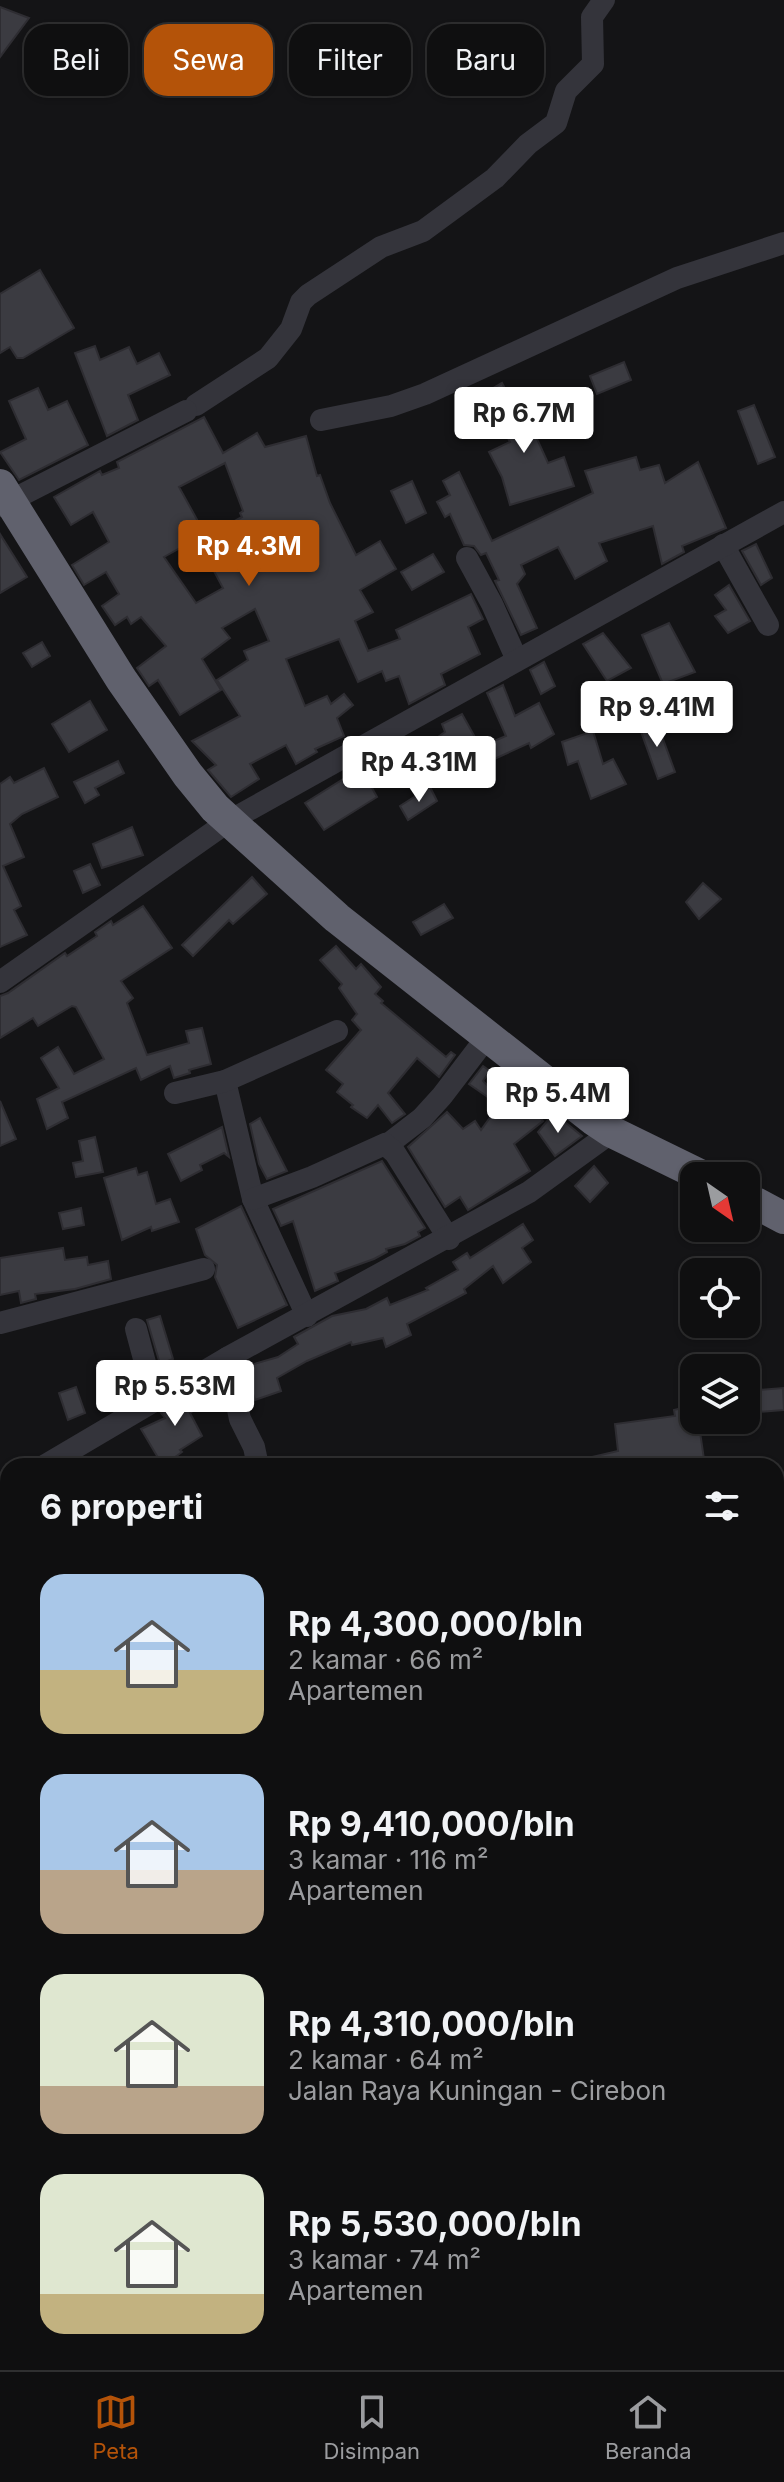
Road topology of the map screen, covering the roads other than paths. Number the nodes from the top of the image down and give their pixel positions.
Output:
1 (604, 0) edge
2 (784, 243) edge
3 (321, 420) dead end
4 (3, 497) edge
5 (784, 512) edge
6 (723, 545) junction
7 (467, 558) dead end
8 (768, 625) dead end
9 (517, 660) junction
10 (229, 821) junction
11 (0, 982) edge
12 (337, 1031) dead end
13 (487, 1037) junction
14 (225, 1081) junction
15 (175, 1093) dead end
16 (612, 1132) junction
17 (387, 1145) junction
18 (680, 1165) edge
19 (253, 1199) junction
20 (760, 1205) edge
21 (784, 1218) edge
22 (449, 1239) junction
23 (204, 1269) dead end
24 (307, 1316) junction
25 (0, 1323) edge
26 (136, 1329) dead end
27 (227, 1358) junction
28 (155, 1400) junction
29 (253, 1448) edge
30 (57, 1458) edge

1 - 4 street
2 - 3 street
4 - 10 highway
5 - 6 street
6 - 8 street
6 - 9 street
7 - 9 street
9 - 10 street
10 - 11 street
10 - 13 highway
12 - 14 street
13 - 16 highway
13 - 17 street
14 - 15 street
14 - 19 street
16 - 18 highway
16 - 22 street
17 - 19 street
17 - 22 street
19 - 24 street
20 - 21 highway
22 - 24 street
23 - 25 street
24 - 27 street
26 - 28 street
27 - 28 street
27 - 29 street
28 - 30 street

